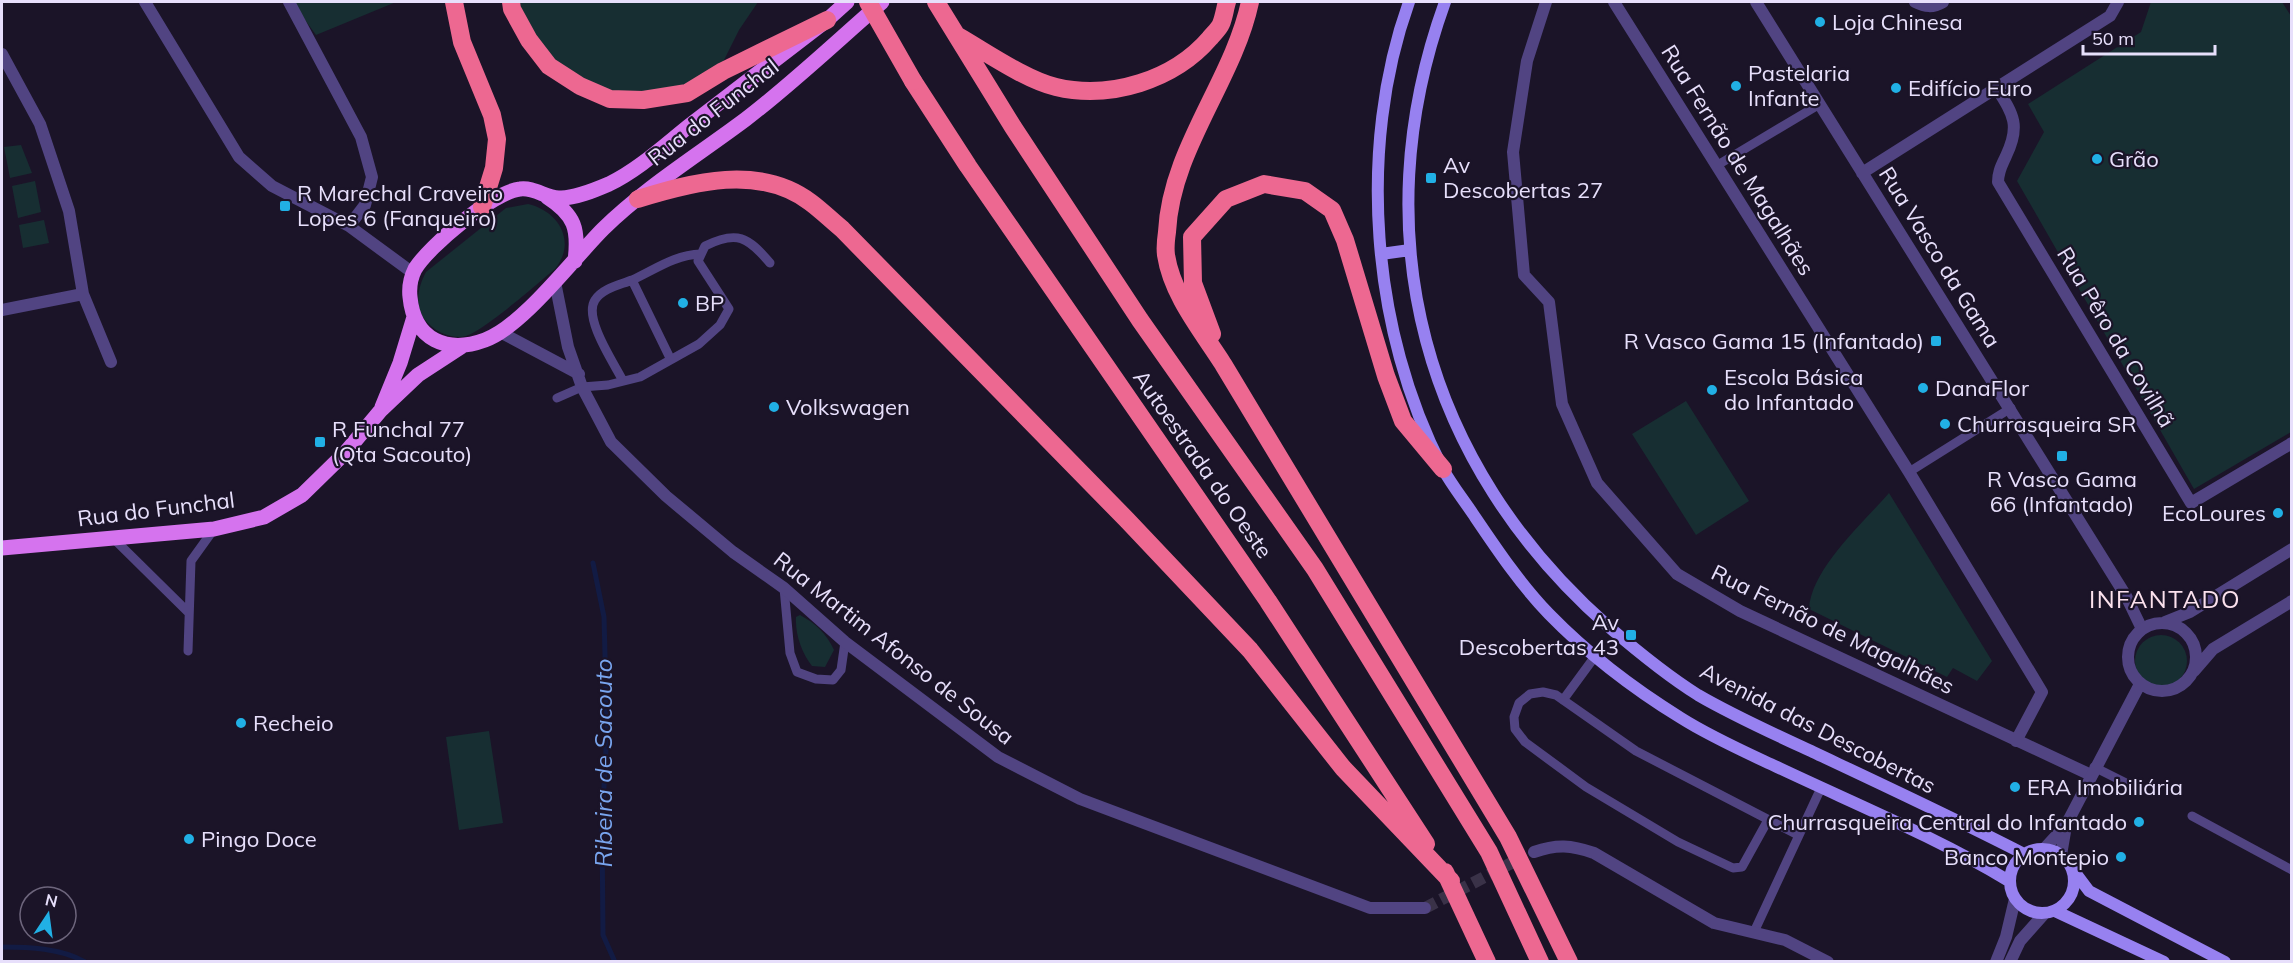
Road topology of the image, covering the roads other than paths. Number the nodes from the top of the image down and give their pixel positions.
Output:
1 (146, 2) edge
2 (289, 2) edge
3 (454, 2) edge
4 (512, 2) edge
5 (847, 2) edge
6 (868, 2) edge
7 (882, 2) edge
8 (936, 2) edge
9 (1227, 2) edge
10 (1250, 2) edge
11 (1409, 2) edge
12 (1445, 2) edge
13 (1546, 2) edge
14 (1614, 2) edge
15 (1756, 2) edge
16 (1915, 2) edge
17 (1943, 2) edge
18 (2118, 2) edge
19 (827, 20) junction
20 (957, 35) junction
21 (2, 54) edge
22 (1996, 87) junction
23 (1820, 104) junction
24 (1716, 166) junction
25 (1862, 173) junction
26 (537, 191) junction
27 (638, 199) junction
28 (482, 207) junction
29 (349, 226) junction
30 (1410, 250) junction
31 (701, 254) junction
32 (1381, 254) junction
33 (575, 261) junction
34 (770, 263) dead end
35 (413, 273) junction
36 (632, 280) junction
37 (555, 282) junction
38 (83, 294) junction
39 (2, 310) edge
40 (414, 317) junction
41 (500, 332) junction
42 (464, 345) junction
43 (670, 358) junction
44 (111, 362) dead end
45 (1223, 364) junction
46 (579, 374) junction
47 (623, 381) junction
48 (582, 387) junction
49 (557, 398) dead end
50 (2011, 408) junction
51 (381, 410) junction
52 (2292, 443) edge
53 (1443, 470) junction
54 (1909, 472) junction
55 (214, 529) junction
56 (113, 538) junction
57 (2, 548) edge
58 (2292, 549) edge
59 (784, 588) junction
60 (2292, 601) edge
61 (189, 613) junction
62 (2165, 622) junction
63 (2142, 629) junction
64 (845, 642) junction
65 (188, 651) dead end
66 (1596, 655) junction
67 (2193, 671) junction
68 (2140, 684) junction
69 (1563, 700) junction
70 (2016, 741) junction
71 (2092, 771) junction
72 (1821, 788) junction
73 (2136, 788) dead end
74 (2192, 816) dead end
75 (1768, 820) junction
76 (2066, 825) junction
77 (1798, 836) junction
78 (2044, 849) junction
79 (1534, 852) tunnel mouth
80 (2024, 854) junction
81 (2061, 855) junction
82 (2073, 870) junction
83 (2292, 870) edge
84 (1450, 881) junction
85 (2009, 881) junction
86 (2015, 899) junction
87 (1425, 908) tunnel mouth
88 (2049, 913) junction
89 (1754, 932) junction
90 (1487, 962) edge
91 (1540, 962) edge
92 (1569, 962) edge
93 (1828, 962) edge
94 (1996, 962) edge
95 (2010, 962) edge
96 (2164, 962) edge
97 (2226, 962) edge

1 - 29 street
2 - 29 street
3 - 28 highway
4 - 19 highway
5 - 19 main road, Rua do Funchal
6 - 84 highway, Autoestrada do Oeste, bridge
7 - 27 main road, Rua do Funchal
8 - 20 highway, Autoestrada do Oeste
9 - 20 highway
10 - 45 highway
11 - 32 main road
12 - 30 main road, Avenida das Descobertas
13 - 70 street, Rua Fernão de Magalhães
14 - 24 street, Rua Fernão de Magalhães
15 - 23 street, Rua Vasco da Gama
16 - 17 street
18 - 22 street
19 - 26 main road, Rua do Funchal
20 - 91 highway, Autoestrada do Oeste
21 - 38 street
22 - 25 street
22 - 52 street, Rua Pêro da Covilhã
23 - 24 lane
23 - 25 street, Rua Vasco da Gama
24 - 54 street, Rua Fernão de Magalhães
25 - 50 street, Rua Vasco da Gama
26 - 28 main road, Rua do Funchal
26 - 33 main road
27 - 33 main road, Rua do Funchal
27 - 84 highway
28 - 35 main road, Rua do Funchal
29 - 35 street
30 - 32 main road
30 - 80 main road, Avenida das Descobertas
31 - 34 lane
31 - 36 lane
31 - 43 lane
32 - 53 main road
33 - 37 main road, Rua do Funchal
35 - 40 main road, Rua do Funchal
36 - 43 lane
36 - 47 lane
37 - 41 main road, Rua do Funchal
37 - 46 street, Rua Martim Afonso de Sousa
38 - 39 street
38 - 44 street
40 - 42 main road, Rua do Funchal
40 - 51 main road, Rua do Funchal
41 - 42 main road, Rua do Funchal
41 - 46 street
42 - 51 main road, Rua do Funchal
43 - 47 lane
45 - 53 highway
45 - 92 highway
46 - 48 street, Rua Martim Afonso de Sousa
47 - 48 lane
48 - 49 lane
48 - 59 street, Rua Martim Afonso de Sousa
50 - 54 lane
50 - 63 street, Rua Vasco da Gama
51 - 55 main road, Rua do Funchal
53 - 66 main road
54 - 70 street, Rua Fernão de Magalhães
55 - 56 main road, Rua do Funchal
55 - 61 lane
56 - 57 main road, Rua do Funchal
56 - 61 lane
58 - 62 street
59 - 64 street, Rua Martim Afonso de Sousa
59 - 64 lane
60 - 67 street
61 - 65 lane
62 - 63 street
62 - 67 street
63 - 68 street
64 - 87 street, Rua Martim Afonso de Sousa
66 - 69 lane
66 - 72 main road
67 - 68 street
68 - 71 street
69 - 75 lane
69 - 75 lane
70 - 71 street, Rua Fernão de Magalhães
71 - 73 lane
71 - 76 street
72 - 77 lane
72 - 85 main road
74 - 83 lane
75 - 77 lane
76 - 78 street
76 - 81 street
77 - 89 lane
78 - 80 main road
78 - 81 main road
79 - 89 street
80 - 85 main road
81 - 82 main road
82 - 88 main road
82 - 97 main road
84 - 90 highway, Autoestrada do Oeste
85 - 86 main road
86 - 88 main road
86 - 94 street
88 - 95 street
88 - 96 main road
89 - 93 street

